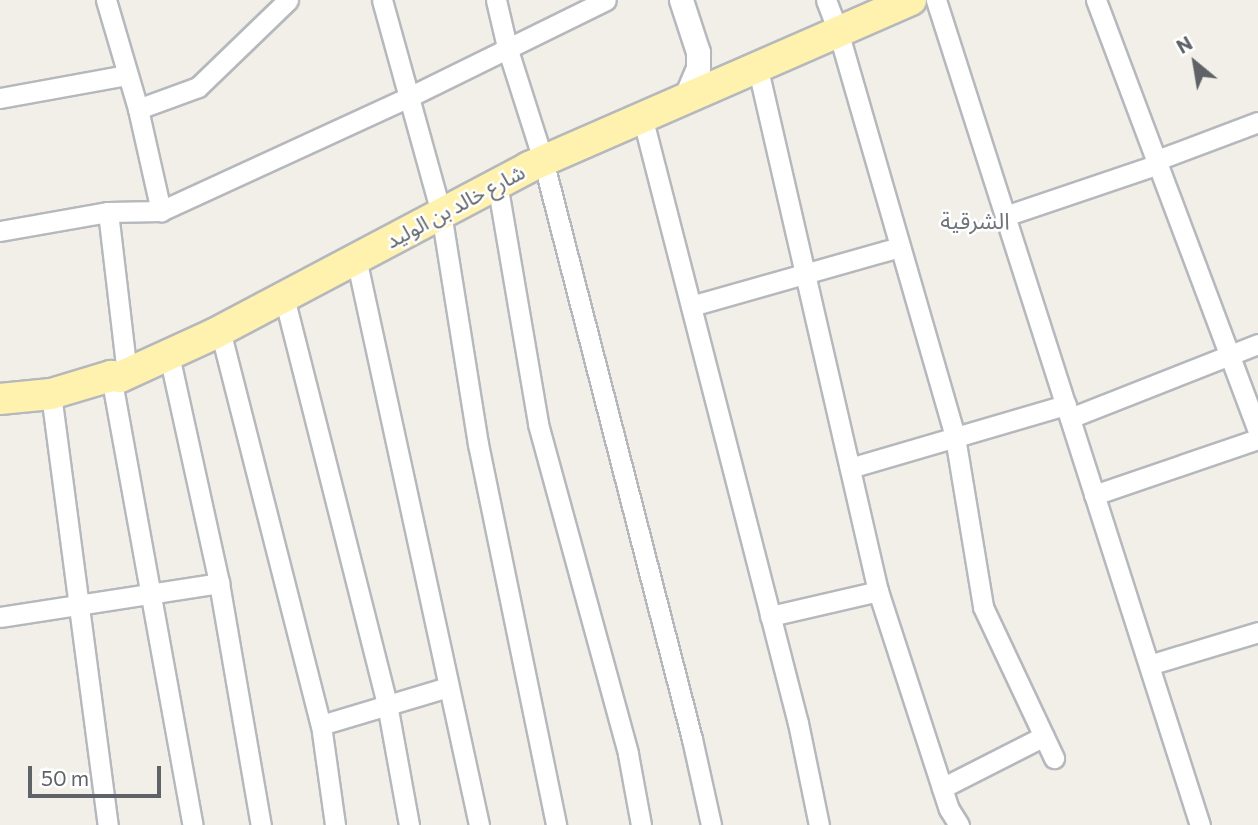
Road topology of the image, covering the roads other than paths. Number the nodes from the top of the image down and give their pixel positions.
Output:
1 (106, 0) edge
2 (288, 0) edge
3 (382, 0) edge
4 (496, 0) edge
5 (606, 0) edge
6 (681, 0) edge
7 (826, 0) edge
8 (936, 0) edge
9 (1096, 0) edge
10 (892, 4) edge
11 (838, 31) junction
12 (507, 47) junction
13 (757, 65) junction
14 (126, 75) junction
15 (411, 96) junction
16 (686, 96) junction
17 (0, 98) edge
18 (138, 109) junction
19 (642, 116) junction
20 (1258, 124) edge
21 (543, 160) junction
22 (1158, 162) junction
23 (497, 183) junction
24 (161, 211) junction
25 (108, 212) junction
26 (441, 213) junction
27 (1005, 216) junction
28 (0, 231) edge
29 (900, 247) junction
30 (356, 258) junction
31 (805, 274) junction
32 (284, 297) junction
33 (691, 306) junction
34 (220, 330) junction
35 (1258, 344) edge
36 (169, 355) junction
37 (1232, 355) junction
38 (119, 375) junction
39 (51, 394) junction
40 (0, 399) edge
41 (1068, 412) junction
42 (1258, 430) edge
43 (955, 437) junction
44 (1258, 439) edge
45 (849, 468) junction
46 (1094, 495) junction
47 (219, 583) junction
48 (878, 591) junction
49 (151, 593) junction
50 (77, 605) junction
51 (770, 616) junction
52 (0, 617) edge
53 (1258, 632) edge
54 (1149, 666) junction
55 (448, 687) junction
56 (387, 704) junction
57 (321, 725) junction
58 (1044, 736) junction
59 (1054, 758) dead end
60 (942, 788) junction
61 (108, 825) edge
62 (193, 825) edge
63 (261, 825) edge
64 (335, 825) edge
65 (409, 825) edge
66 (479, 825) edge
67 (556, 825) edge
68 (641, 825) edge
69 (711, 825) edge
70 (819, 825) edge
71 (959, 825) edge
72 (1200, 825) edge

1 - 14 street
2 - 18 street
3 - 15 street
4 - 12 street
5 - 12 street
6 - 16 street
7 - 11 street
8 - 27 street
9 - 22 street
10 - 11 main road, شارع خالد بن الوليد
11 - 13 main road, شارع خالد بن الوليد
11 - 29 street
12 - 15 street
12 - 21 street
13 - 16 main road, شارع خالد بن الوليد
13 - 31 street
14 - 17 street
14 - 18 street
15 - 24 street
15 - 26 street
16 - 19 main road, شارع خالد بن الوليد
18 - 24 street
19 - 21 main road, شارع خالد بن الوليد
19 - 33 street
20 - 22 street
21 - 23 main road, شارع خالد بن الوليد
21 - 69 street
22 - 27 street
22 - 37 street
23 - 26 main road, شارع خالد بن الوليد
23 - 68 street
24 - 25 street
25 - 28 street
25 - 38 street
26 - 30 main road, شارع خالد بن الوليد
26 - 67 street
27 - 41 street
29 - 31 street
29 - 43 street
30 - 32 main road, شارع خالد بن الوليد
30 - 55 street
31 - 33 street
31 - 45 street
32 - 34 main road, شارع خالد بن الوليد
32 - 56 street
33 - 51 street
34 - 36 main road, شارع خالد بن الوليد
34 - 57 street
35 - 37 street
36 - 38 main road, شارع خالد بن الوليد
36 - 47 street
37 - 41 street
37 - 42 street
38 - 39 main road, شارع خالد بن الوليد
38 - 49 street
39 - 40 main road, شارع خالد بن الوليد
39 - 50 street
41 - 43 street
41 - 46 street
43 - 45 street
43 - 58 street
44 - 46 street
45 - 48 street
46 - 54 street
47 - 49 street
47 - 63 street
48 - 51 street
48 - 60 street
49 - 50 street
49 - 62 street
50 - 52 street
50 - 61 street
51 - 70 street
53 - 54 street
54 - 72 street
55 - 56 street
55 - 66 street
56 - 57 street
56 - 65 street
57 - 64 street
58 - 59 street
58 - 60 street
60 - 71 street

